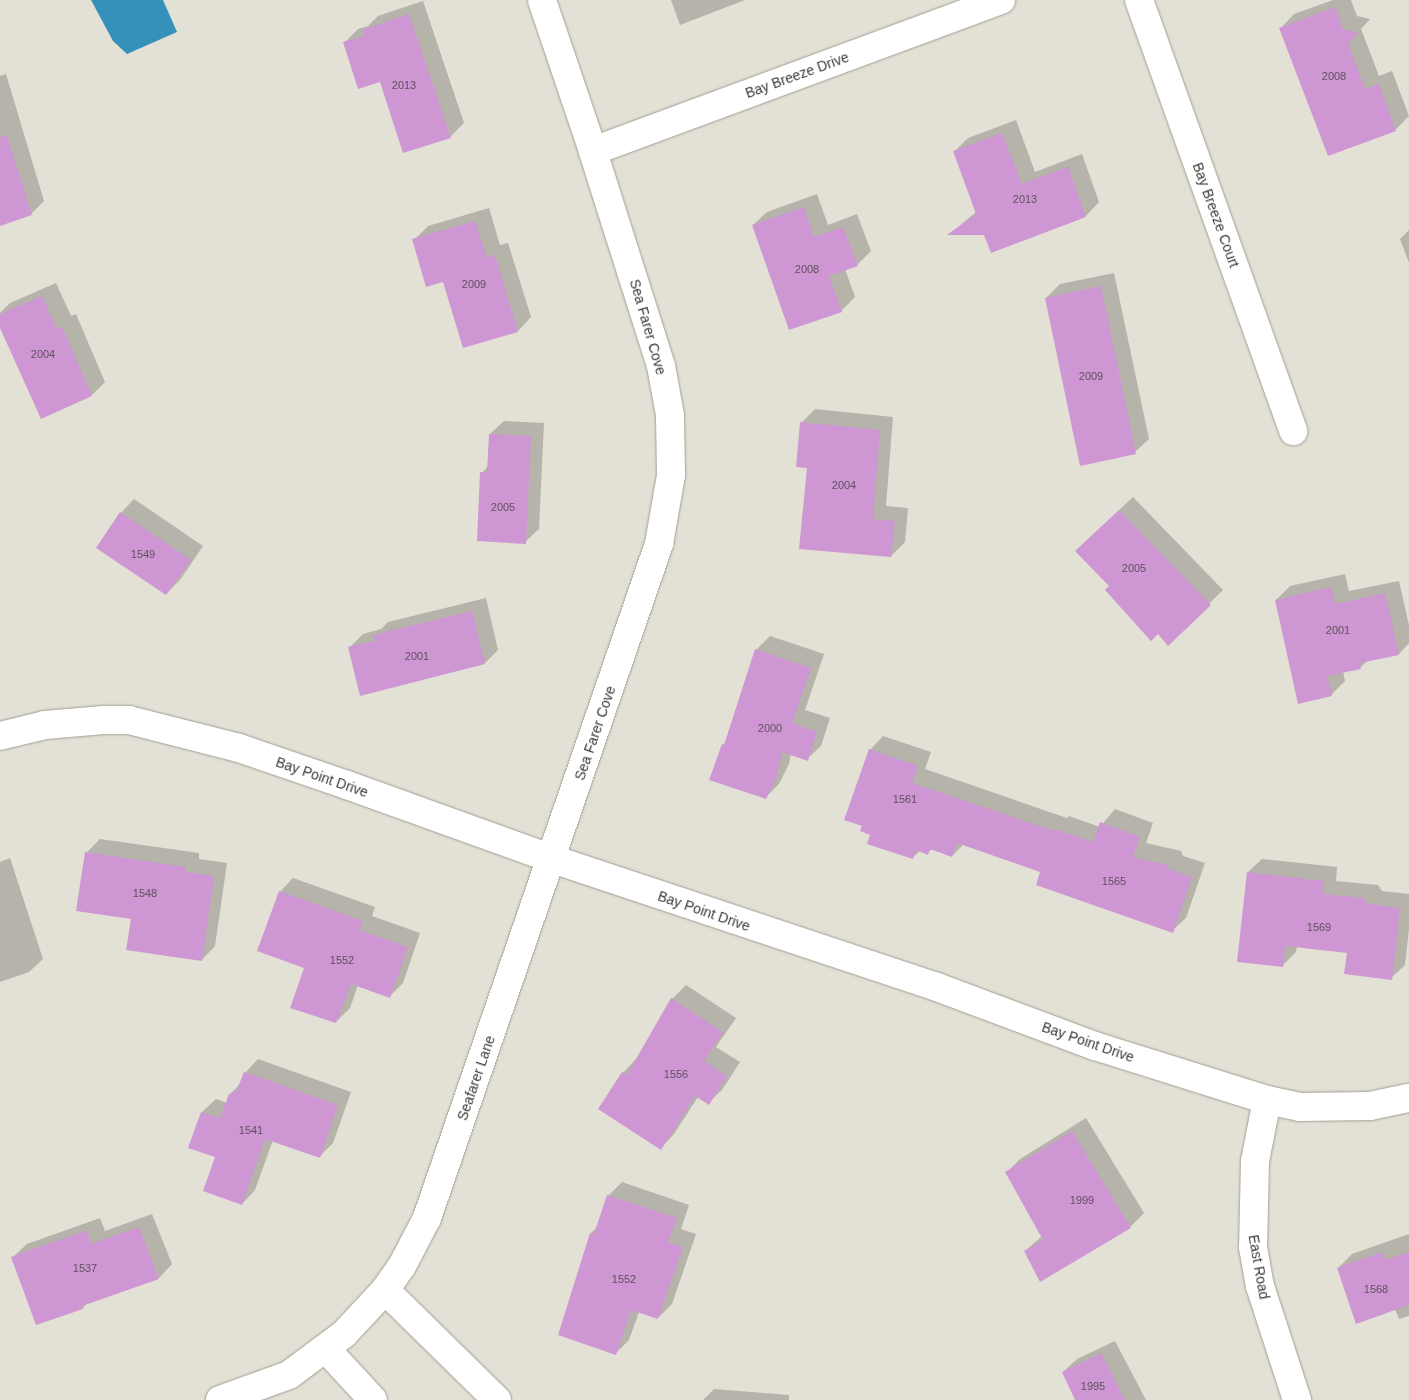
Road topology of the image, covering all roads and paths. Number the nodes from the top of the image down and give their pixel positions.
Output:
1 (542, 0) edge
2 (1001, 0) edge
3 (1139, 0) edge
4 (593, 150) junction
5 (1293, 431) dead end
6 (0, 736) edge
7 (552, 859) junction
8 (1409, 1098) edge
9 (1267, 1100) junction
10 (385, 1290) junction
11 (326, 1349) junction
12 (220, 1400) edge
13 (373, 1400) edge
14 (498, 1400) edge
15 (1297, 1400) edge

1 - 4 street, Sea Farer Cove
2 - 4 street, Bay Breeze Drive
3 - 5 street, Bay Breeze Court
4 - 7 street, Sea Farer Cove
6 - 7 street, Bay Point Drive
7 - 9 street, Bay Point Drive
7 - 10 street, Seafarer Lane
8 - 9 street, Bay Point Drive
9 - 15 street, East Road
10 - 11 street, Seafarer Lane
10 - 14 street
11 - 12 street, Seafarer Lane
11 - 13 street

